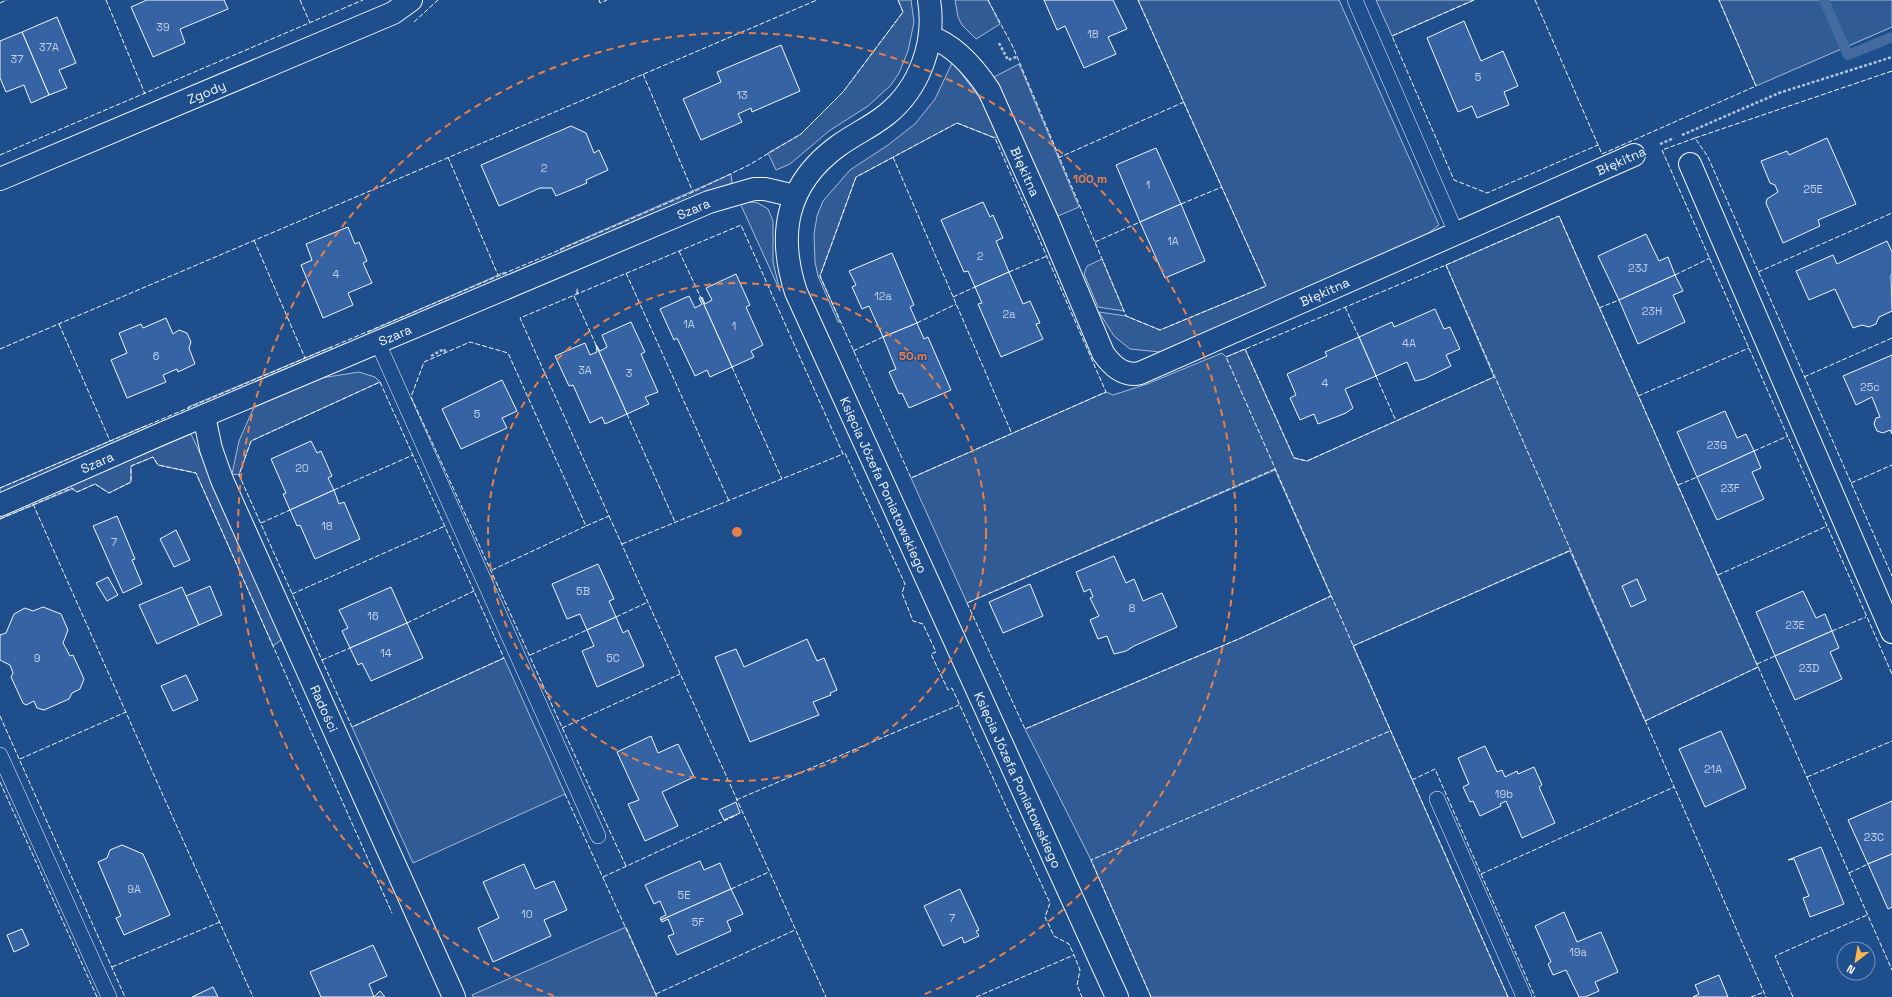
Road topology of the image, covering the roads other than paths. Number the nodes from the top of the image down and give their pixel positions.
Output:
1 (411, 0) edge
2 (929, 0) edge
3 (1355, 0) edge
4 (930, 37) junction
5 (1634, 156) road end
6 (1690, 164) dead end
7 (0, 179) edge
8 (795, 196) junction
9 (1456, 235) junction
10 (378, 343) junction
11 (204, 416) junction
12 (0, 505) edge
13 (1892, 632) edge
14 (0, 755) edge
15 (1437, 799) dead end
16 (598, 836) dead end
17 (109, 997) edge
18 (454, 997) edge
19 (1116, 997) edge
20 (1524, 997) edge

1 - 7 street, Zgody
2 - 4 street, Księcia Józefa Poniatowskiego
3 - 9 lane
4 - 8 street, Księcia Józefa Poniatowskiego
4 - 9 street, Błękitna
5 - 9 street, Błękitna
6 - 13 street
8 - 10 street, Szara
8 - 19 street, Księcia Józefa Poniatowskiego
10 - 11 street, Szara
10 - 16 lane
11 - 12 street, Szara
11 - 18 street, Radości
14 - 17 lane
15 - 20 lane

